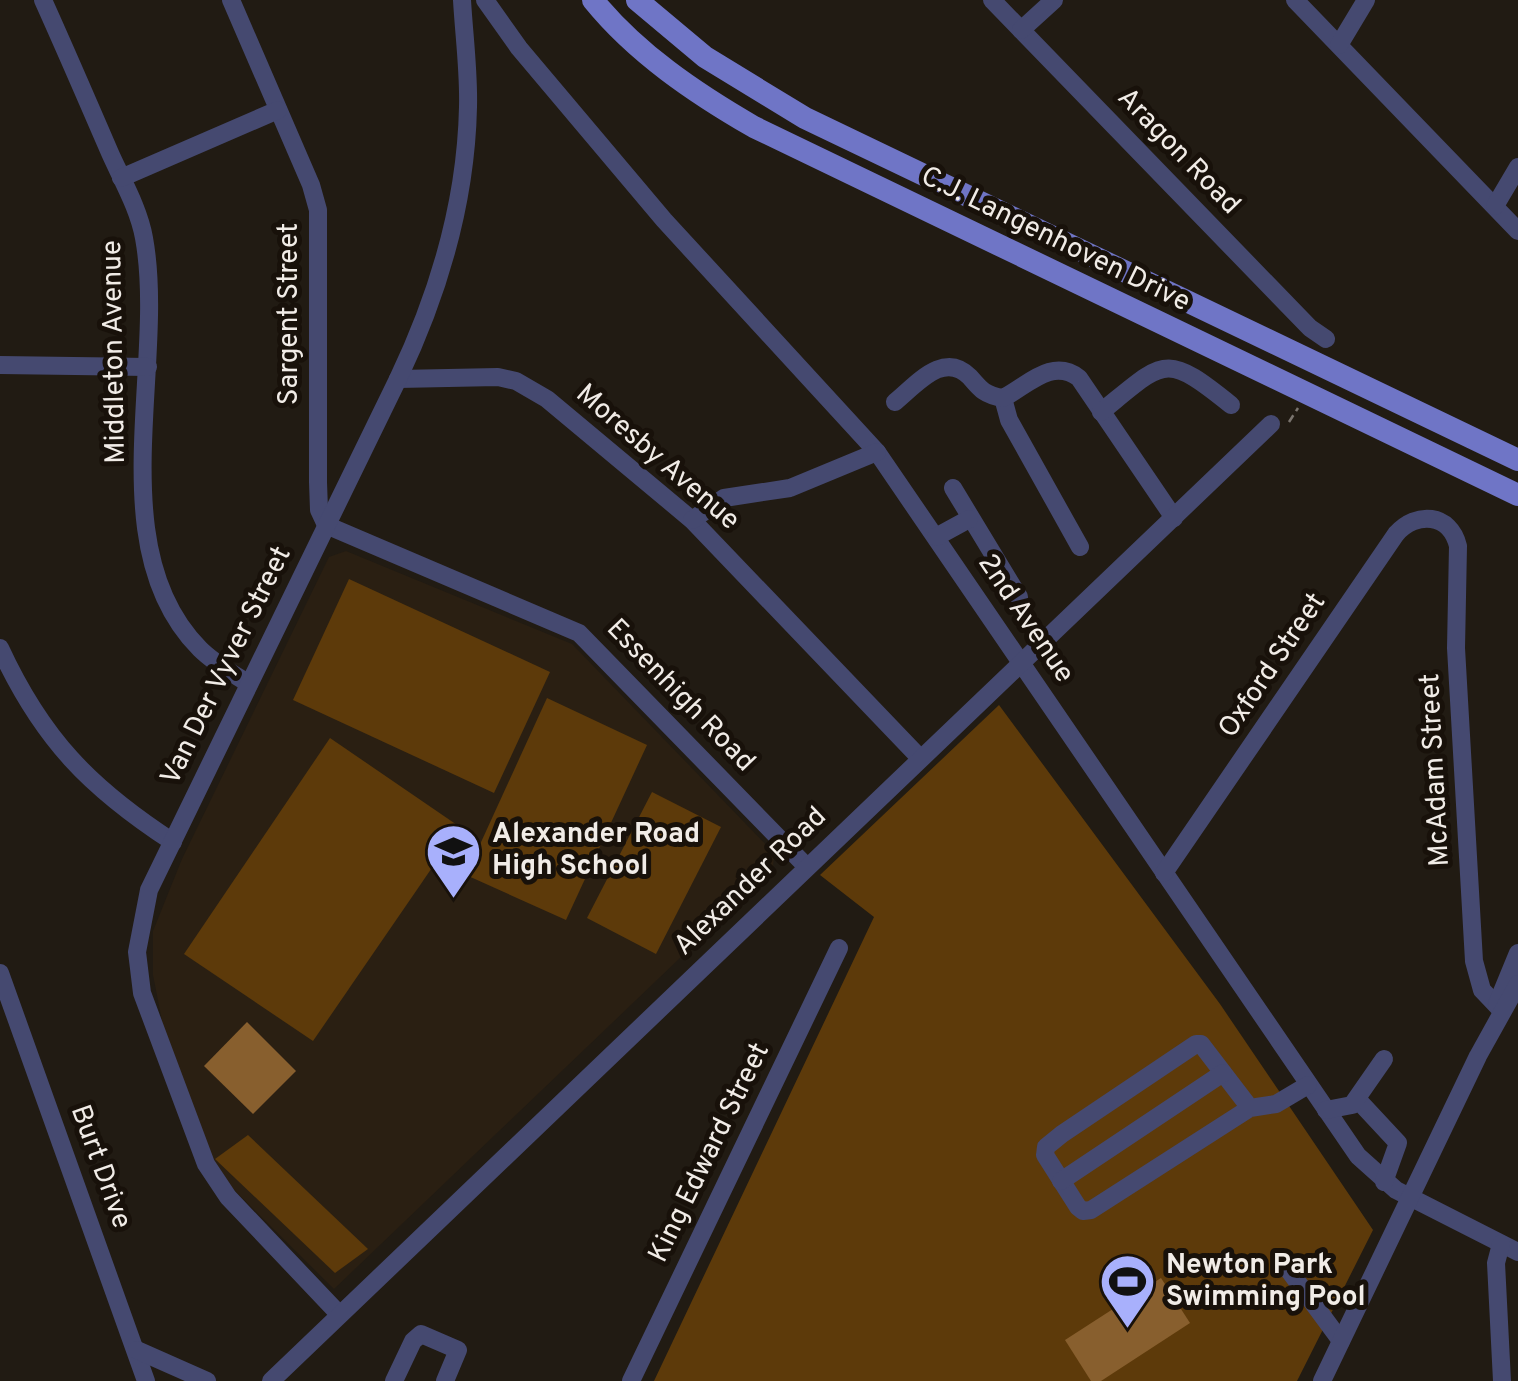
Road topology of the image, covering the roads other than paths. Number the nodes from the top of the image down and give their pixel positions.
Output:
1 (43, 0) edge
2 (231, 0) edge
3 (462, 0) edge
4 (485, 0) edge
5 (592, 0) edge
6 (637, 0) edge
7 (992, 0) edge
8 (1054, 0) edge
9 (1295, 0) edge
10 (1366, 0) edge
11 (1022, 30) junction
12 (1339, 45) junction
13 (278, 110) junction
14 (1518, 168) edge
15 (121, 178) junction
16 (1496, 206) junction
17 (1518, 230) edge
18 (1326, 339) dead end
19 (0, 365) edge
20 (148, 367) junction
21 (398, 378) junction
22 (1002, 398) junction
23 (895, 402) dead end
24 (1231, 405) dead end
25 (1101, 412) junction
26 (1271, 424) dead end
27 (877, 452) junction
28 (1518, 460) edge
29 (953, 488) dead end
30 (1518, 494) edge
31 (1174, 518) junction
32 (969, 519) junction
33 (692, 520) junction
34 (1442, 523) joint
35 (326, 525) junction
36 (936, 537) junction
37 (1080, 547) dead end
38 (1019, 596) dead end
39 (0, 648) edge
40 (1022, 662) junction
41 (249, 684) junction
42 (920, 758) junction
43 (173, 842) junction
44 (807, 867) junction
45 (1164, 873) junction
46 (838, 948) dead end
47 (1518, 954) edge
48 (0, 973) edge
49 (1518, 984) edge
50 (1499, 1008) junction
51 (1384, 1059) dead end
52 (1223, 1073) junction
53 (1308, 1086) junction
54 (1358, 1099) junction
55 (1250, 1108) junction
56 (1326, 1110) junction
57 (1062, 1181) junction
58 (1384, 1182) junction
59 (1411, 1198) junction
60 (1509, 1248) edge
61 (1282, 1261) dead end
62 (338, 1313) junction
63 (1341, 1341) junction
64 (137, 1350) junction
65 (146, 1381) edge
66 (206, 1381) edge
67 (271, 1381) edge
68 (394, 1381) edge
69 (446, 1381) edge
70 (631, 1381) edge
71 (1322, 1381) edge
72 (1502, 1381) edge

1 - 15 street, Middleton Avenue
2 - 13 street, Sargent Street
3 - 21 street, Van Der Vyver Street
4 - 27 street, 2nd Avenue
5 - 30 main road, C.J. Langenhoven Drive
6 - 28 main road, C.J. Langenhoven Drive
7 - 11 street, Aragon Road
8 - 11 street
9 - 12 street
10 - 12 street
11 - 18 street, Aragon Road
12 - 16 street
13 - 15 street
13 - 35 street, Sargent Street
14 - 16 street
15 - 20 street, Middleton Avenue
16 - 17 street
19 - 20 street
20 - 41 street, Middleton Avenue
21 - 33 street, Moresby Avenue
21 - 35 street, Van Der Vyver Street
22 - 23 street
22 - 25 street
22 - 37 street
24 - 25 street
25 - 31 street
26 - 31 street, Alexander Road
27 - 33 street
27 - 36 street, 2nd Avenue
29 - 32 street
31 - 40 street, Alexander Road
32 - 36 street
32 - 38 street
33 - 42 street, Moresby Avenue
34 - 45 street, Oxford Street
34 - 50 street, McAdam Street
35 - 41 street, Van Der Vyver Street
35 - 44 street, Essenhigh Road
36 - 40 street, 2nd Avenue
39 - 43 street
40 - 42 street, Alexander Road
40 - 45 street, 2nd Avenue
41 - 43 street, Van Der Vyver Street
42 - 44 street, Alexander Road
43 - 62 street, Van Der Vyver Street
44 - 62 street, Alexander Road
45 - 53 street, 2nd Avenue
46 - 70 street, King Edward Street
47 - 50 street
48 - 64 street, Burt Drive
49 - 50 street
50 - 59 street
51 - 54 street
52 - 55 street
52 - 57 street
52 - 57 street
53 - 55 street
53 - 56 street, 2nd Avenue
54 - 56 street
54 - 58 street
55 - 57 street
56 - 58 street, 2nd Avenue
58 - 59 street, 2nd Avenue
59 - 60 street, 2nd Avenue
59 - 63 street
60 - 72 street
61 - 63 street
62 - 67 street, Alexander Road
63 - 71 street
64 - 65 street, Burt Drive
64 - 66 street
68 - 69 street

